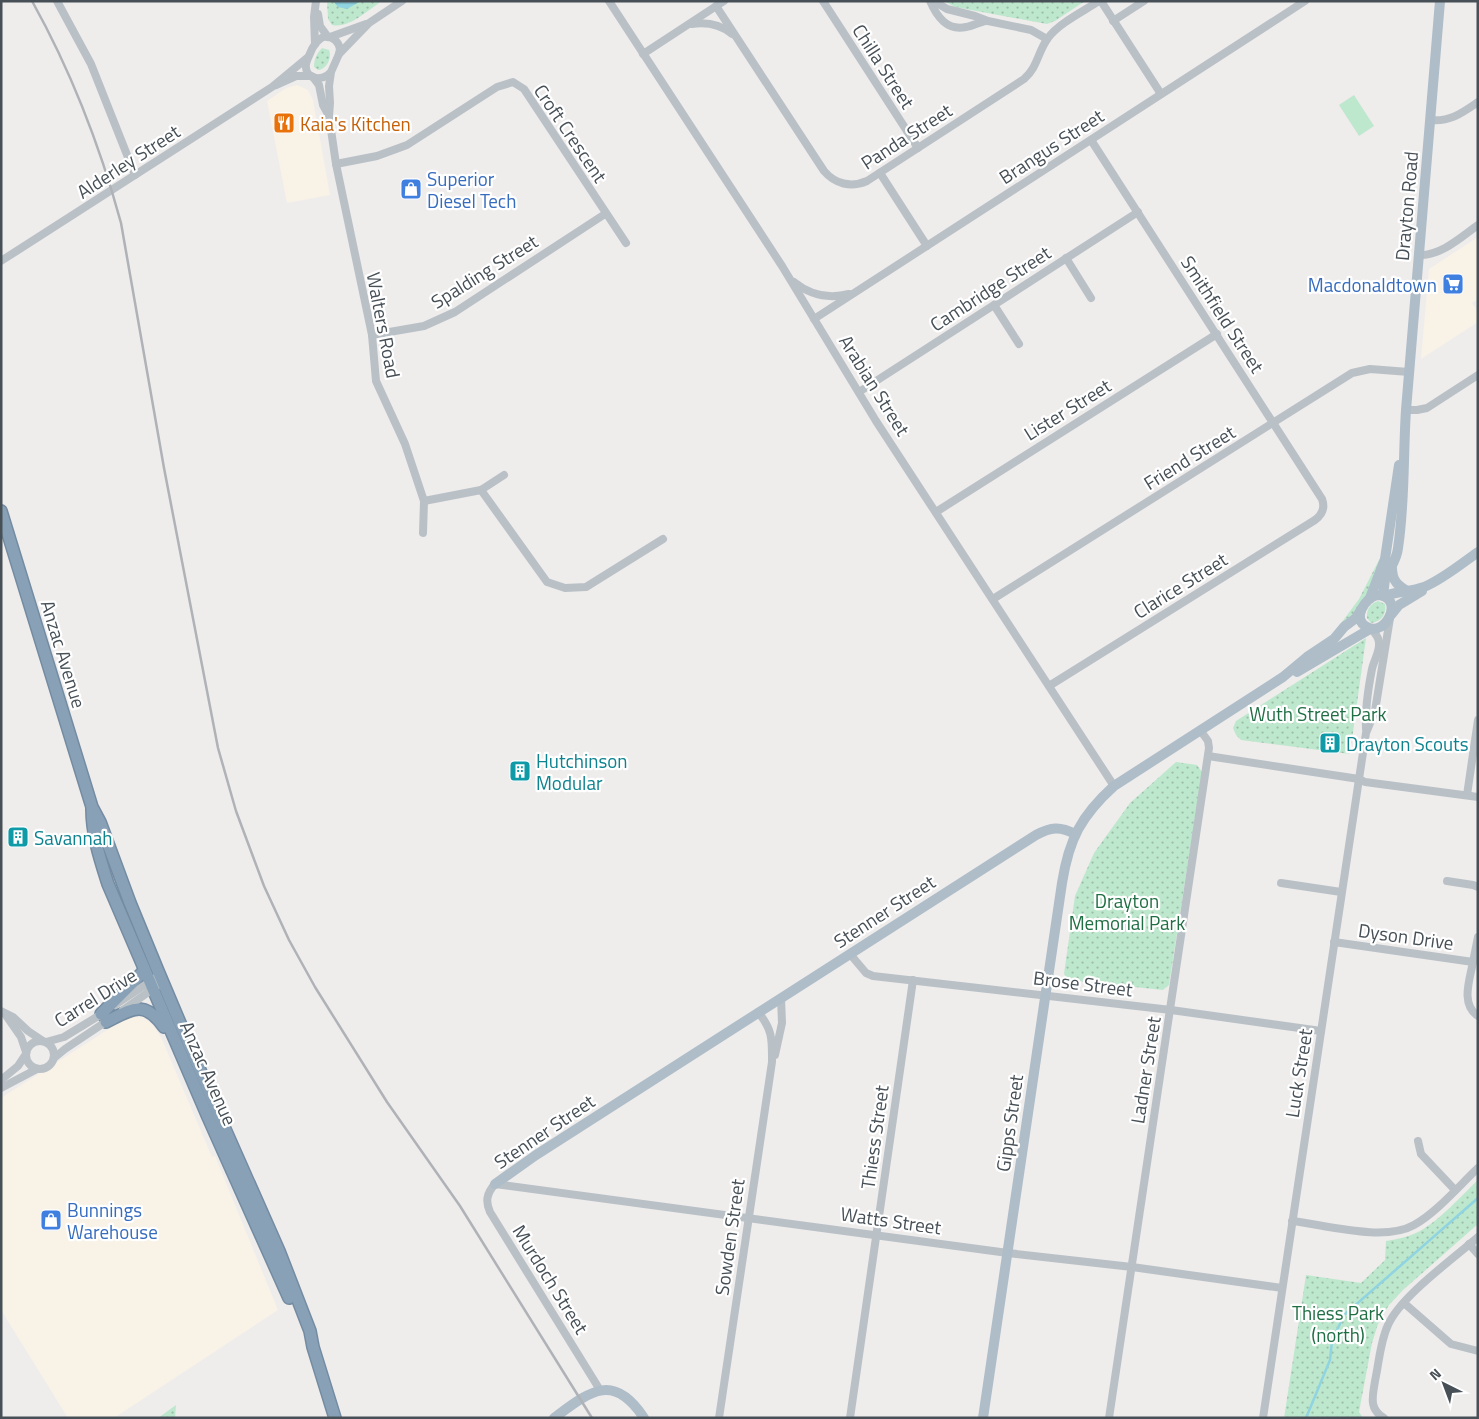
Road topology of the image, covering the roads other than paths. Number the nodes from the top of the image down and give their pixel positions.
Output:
1 (57, 1) edge
2 (402, 1) edge
3 (609, 1) edge
4 (724, 1) edge
5 (823, 1) edge
6 (932, 1) edge
7 (1100, 1) edge
8 (1144, 1) edge
9 (1305, 1) edge
10 (1440, 1) edge
11 (316, 3) edge
12 (716, 6) junction
13 (988, 21) junction
14 (1114, 21) junction
15 (369, 23) junction
16 (686, 26) junction
17 (329, 37) junction
18 (738, 38) junction
19 (1047, 39) junction
20 (315, 44) junction
21 (310, 54) junction
22 (340, 54) junction
23 (643, 54) junction
24 (331, 72) junction
25 (312, 77) junction
26 (272, 87) junction
27 (1161, 94) junction
28 (1478, 102) edge
29 (329, 116) junction
30 (1430, 120) junction
31 (1091, 140) junction
32 (918, 148) junction
33 (336, 164) junction
34 (880, 173) junction
35 (135, 175) junction
36 (1138, 212) junction
37 (605, 214) junction
38 (1478, 225) edge
39 (626, 243) dead end
40 (927, 246) junction
41 (1420, 254) junction
42 (1066, 258) junction
43 (1, 262) edge
44 (789, 278) junction
45 (859, 290) junction
46 (1091, 298) dead end
47 (994, 305) junction
48 (814, 319) junction
49 (1217, 334) junction
50 (372, 335) junction
51 (1019, 344) dead end
52 (1410, 372) junction
53 (1478, 375) edge
54 (859, 392) junction
55 (1406, 410) junction
56 (1274, 423) junction
57 (1404, 444) junction
58 (504, 475) dead end
59 (481, 490) junction
60 (424, 501) junction
61 (1324, 508) joint
62 (1, 511) edge
63 (936, 512) junction
64 (423, 533) dead end
65 (663, 538) dead end
66 (1478, 552) edge
67 (1392, 568) junction
68 (1428, 585) junction
69 (1408, 592) junction
70 (1384, 596) junction
71 (1370, 598) junction
72 (993, 599) junction
73 (1361, 610) junction
74 (1390, 616) junction
75 (1370, 629) junction
76 (1283, 677) junction
77 (1049, 686) junction
78 (1478, 720) edge
79 (1200, 730) junction
80 (1366, 733) junction
81 (1208, 756) junction
82 (1359, 778) junction
83 (1114, 786) junction
84 (1467, 795) junction
85 (1478, 797) edge
86 (92, 807) junction
87 (1075, 834) junction
88 (1447, 881) dead end
89 (1281, 882) dead end
90 (1478, 887) edge
91 (1341, 892) junction
92 (1478, 937) edge
93 (1334, 942) junction
94 (850, 954) junction
95 (1474, 962) junction
96 (144, 971) junction
97 (161, 978) junction
98 (913, 980) junction
99 (151, 986) junction
100 (1045, 995) junction
101 (781, 998) junction
102 (1170, 1010) junction
103 (3, 1012) edge
104 (758, 1012) junction
105 (1478, 1016) edge
106 (104, 1018) junction
107 (1321, 1031) junction
108 (44, 1042) junction
109 (178, 1046) junction
110 (26, 1053) junction
111 (54, 1058) junction
112 (772, 1062) junction
113 (37, 1069) junction
114 (1, 1080) edge
115 (1, 1088) edge
116 (1418, 1141) dead end
117 (1478, 1168) edge
118 (496, 1184) junction
119 (1455, 1190) junction
120 (748, 1217) junction
121 (1292, 1221) junction
122 (877, 1235) junction
123 (1478, 1237) edge
124 (1469, 1244) junction
125 (1008, 1253) junction
126 (1478, 1254) edge
127 (1132, 1267) junction
128 (1282, 1288) junction
129 (1404, 1303) junction
130 (313, 1347) junction
131 (1478, 1351) edge
132 (600, 1390) junction
133 (1381, 1416) edge
134 (335, 1418) edge
135 (554, 1418) edge
136 (644, 1418) edge
137 (719, 1418) edge
138 (850, 1418) edge
139 (983, 1418) edge
140 (1110, 1418) edge
141 (1263, 1418) edge

1 - 35 street
2 - 15 street
3 - 23 street, Arabian Street
4 - 12 street
5 - 32 street, Chilla Street
6 - 13 street
6 - 13 street
7 - 14 street
7 - 19 street, Panda Street
8 - 14 street
9 - 27 street, Brangus Street
10 - 30 main road, Drayton Road
11 - 17 street
11 - 20 street
12 - 16 street
12 - 18 street, Panda Street
13 - 19 street
14 - 27 street
15 - 17 street
15 - 22 street
16 - 18 street
16 - 23 street
17 - 20 street
17 - 22 street
18 - 34 street, Panda Street
19 - 32 street, Panda Street
20 - 21 street
21 - 25 street
21 - 26 street, Alderley Street
22 - 24 street
23 - 44 street, Arabian Street
24 - 25 street
24 - 29 street, Walters Road
25 - 26 street, Alderley Street
25 - 29 street, Walters Road
26 - 35 street, Alderley Street
27 - 31 street, Brangus Street
28 - 30 street
29 - 33 street, Walters Road
30 - 41 main road, Drayton Road
31 - 36 street, Smithfield Street
31 - 40 street, Brangus Street
32 - 34 street, Panda Street
33 - 37 street, Croft Crescent
33 - 50 street, Walters Road
34 - 40 street
35 - 43 street, Alderley Street
36 - 42 street, Cambridge Street
36 - 49 street, Smithfield Street
37 - 39 street, Croft Crescent
37 - 50 street, Spalding Street
38 - 41 street
40 - 45 street, Brangus Street
41 - 52 main road, Drayton Road
42 - 46 street
42 - 47 street, Cambridge Street
44 - 45 street
44 - 48 street, Arabian Street
45 - 48 street, Brangus Street
47 - 51 street
47 - 54 street, Cambridge Street
48 - 54 street, Arabian Street
49 - 56 street, Smithfield Street
49 - 63 street, Lister Street
50 - 60 street, Walters Road
52 - 55 main road, Drayton Road
52 - 56 street, Friend Street
53 - 55 street
54 - 63 street, Arabian Street
55 - 57 main road, Drayton Road
56 - 61 street, Smithfield Street
56 - 72 street, Friend Street
57 - 67 main road, Drayton Road
57 - 71 main road, Drayton Road
58 - 59 street
59 - 60 street
59 - 65 street
60 - 64 street, Walters Road
61 - 77 street, Clarice Street
62 - 86 highway, Anzac Avenue
63 - 72 street, Arabian Street
66 - 68 main road
67 - 69 main road
67 - 70 main road, Drayton Road
68 - 69 main road
68 - 74 main road
69 - 70 main road
70 - 71 main road
70 - 74 main road
71 - 73 main road
72 - 77 street, Arabian Street
73 - 75 main road
73 - 76 main road
74 - 75 main road
74 - 80 street, Luck Street
75 - 76 main road
75 - 80 street, Luck Street
76 - 79 main road
77 - 83 street, Arabian Street
78 - 84 street
79 - 81 street, Ladner Street
79 - 83 main road
80 - 82 street, Luck Street
81 - 82 street
81 - 102 street, Ladner Street
82 - 84 street
82 - 91 street, Luck Street
83 - 87 main road
84 - 85 street
86 - 96 highway, Anzac Avenue
86 - 97 highway, Anzac Avenue
87 - 94 main road, Stenner Street
87 - 100 main road, Gipps Street
88 - 90 street
89 - 91 street
91 - 93 street, Luck Street
92 - 95 street
93 - 95 street, Dyson Drive
93 - 107 street, Luck Street
94 - 98 street, Brose Street
94 - 101 main road, Stenner Street
95 - 105 street, Dyson Drive
96 - 99 highway, Anzac Avenue
96 - 106 highway
97 - 99 street, Carrel Drive
97 - 130 highway, Anzac Avenue
98 - 100 street, Brose Street
98 - 122 street, Thiess Street
99 - 106 street, Carrel Drive
99 - 109 highway, Anzac Avenue
100 - 102 street, Brose Street
100 - 125 main road, Gipps Street
101 - 104 main road, Stenner Street
101 - 112 street, Sowden Street
102 - 107 street, Brose Street
102 - 127 street, Ladner Street
103 - 108 street
103 - 110 street
104 - 112 street, Sowden Street
104 - 118 main road, Stenner Street
106 - 108 street, Carrel Drive
106 - 109 highway
106 - 111 street, Carrel Drive
107 - 121 street, Luck Street
108 - 110 street
108 - 111 street
109 - 130 highway, Anzac Avenue
110 - 113 street
110 - 114 street
111 - 113 street
112 - 120 street, Sowden Street
113 - 115 street
116 - 119 street
117 - 119 street
118 - 120 street, Watts Street
118 - 132 street, Murdoch Street
119 - 121 street
120 - 122 street, Watts Street
120 - 137 street, Sowden Street
121 - 128 street, Luck Street
122 - 125 street, Watts Street
122 - 138 street, Thiess Street
123 - 124 street
124 - 126 street
124 - 129 street
125 - 127 street, Watts Street
125 - 139 main road, Gipps Street
127 - 128 street, Watts Street
127 - 140 street, Ladner Street
128 - 141 street, Luck Street
129 - 131 street
129 - 133 street
130 - 134 highway, Anzac Avenue
132 - 135 main road
132 - 136 main road

